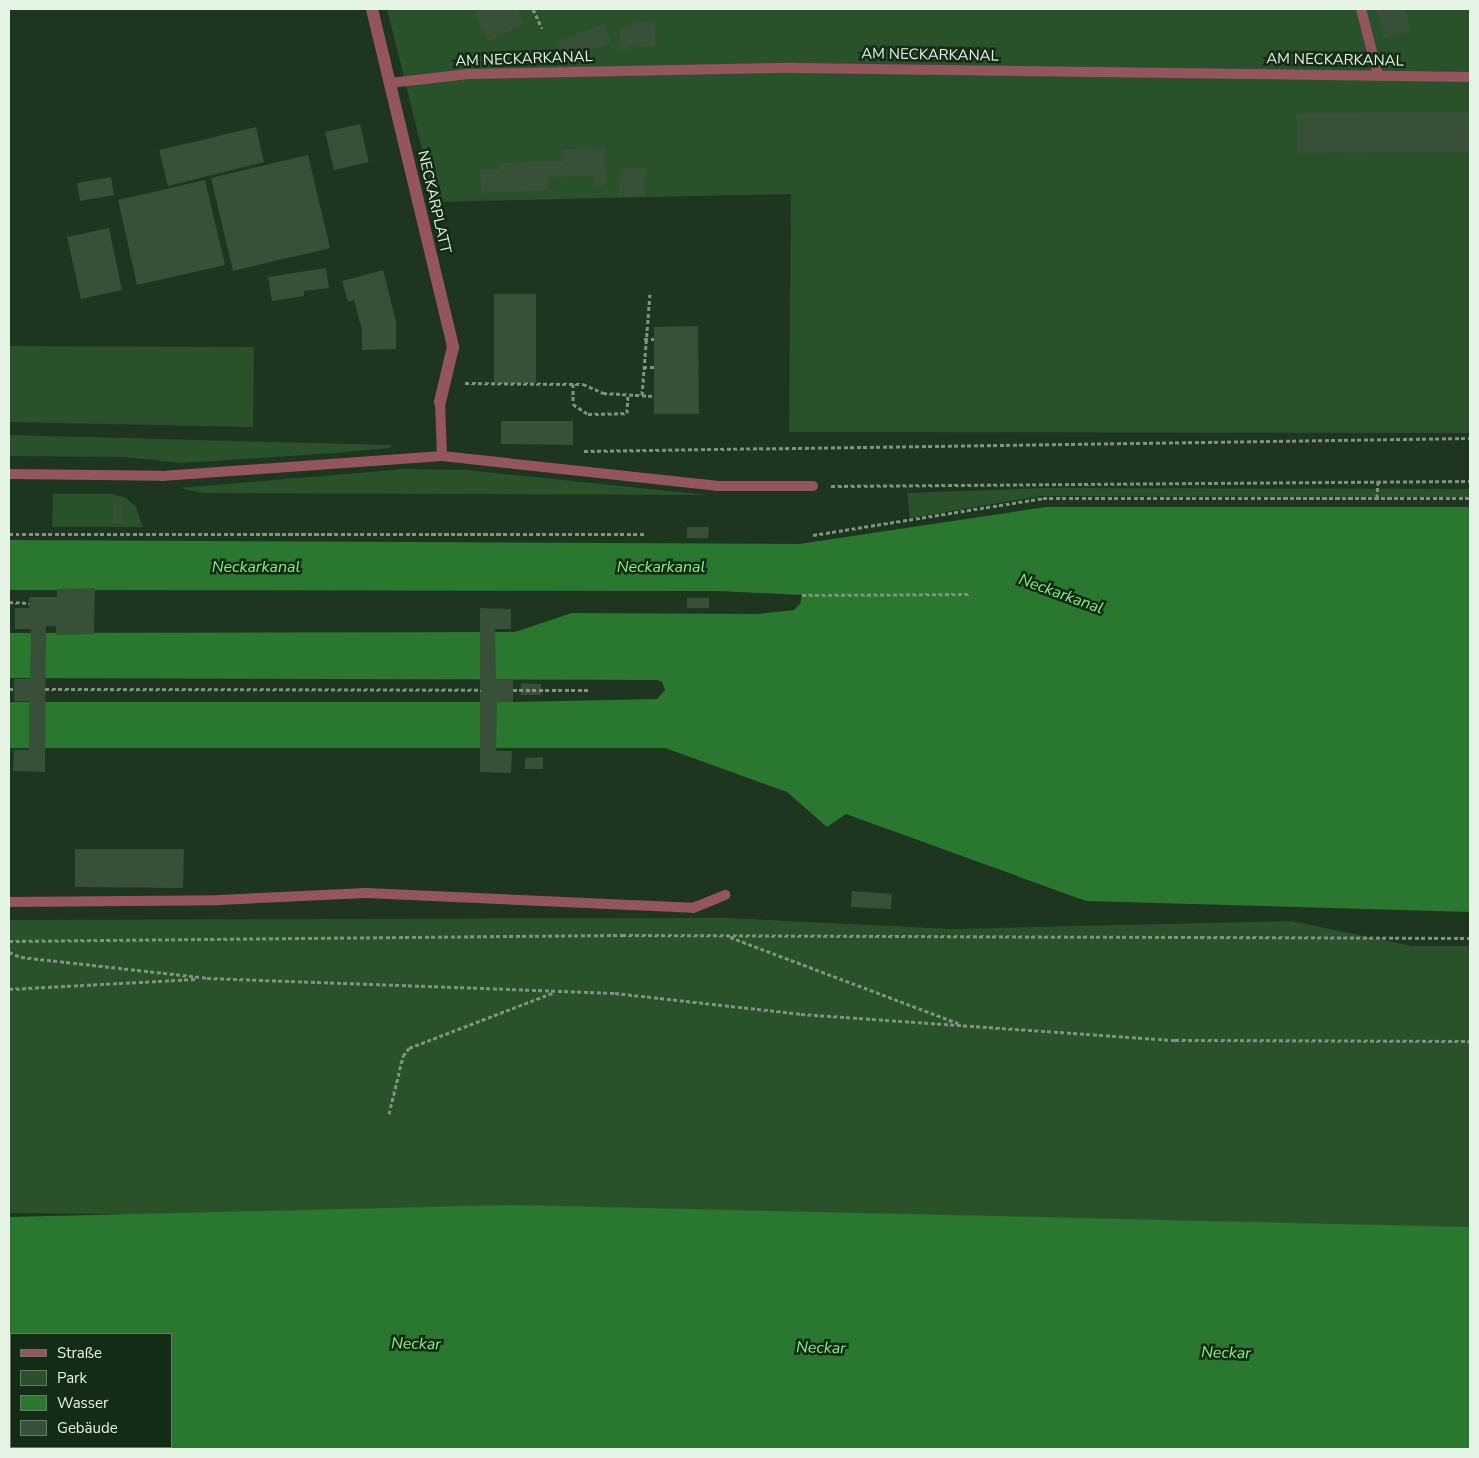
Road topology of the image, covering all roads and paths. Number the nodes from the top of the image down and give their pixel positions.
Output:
1 (372, 9) edge
2 (533, 9) edge
3 (1361, 9) edge
4 (542, 28) dead end
5 (1378, 75) junction
6 (1470, 77) edge
7 (390, 83) junction
8 (650, 294) dead end
9 (644, 339) junction
10 (654, 340) dead end
11 (643, 367) junction
12 (654, 367) dead end
13 (444, 383) junction
14 (573, 384) junction
15 (628, 394) junction
16 (642, 395) junction
17 (654, 396) dead end
18 (440, 402) joint
19 (1470, 438) edge
20 (574, 454) dead end
21 (442, 456) junction
22 (9, 474) edge
23 (1378, 480) junction
24 (1470, 481) edge
25 (813, 486) joint
26 (1377, 498) junction
27 (1470, 498) edge
28 (9, 534) edge
29 (645, 534) dead end
30 (813, 535) dead end
31 (970, 594) dead end
32 (802, 595) dead end
33 (9, 602) edge
34 (29, 603) dead end
35 (9, 689) edge
36 (14, 689) dead end
37 (45, 689) dead end
38 (481, 690) dead end
39 (513, 690) dead end
40 (589, 690) dead end
41 (726, 895) dead end
42 (9, 902) edge
43 (728, 937) junction
44 (1470, 938) edge
45 (9, 941) edge
46 (9, 952) edge
47 (207, 978) junction
48 (9, 989) edge
49 (558, 991) junction
50 (961, 1025) junction
51 (1470, 1041) edge
52 (389, 1114) dead end

1 - 7 street, NECKARPLATT
2 - 4 path
3 - 5 lane
5 - 6 lane, AM NECKARKANAL
5 - 7 lane, AM NECKARKANAL
7 - 13 street, NECKARPLATT
8 - 9 path
9 - 10 path
9 - 11 path
11 - 12 path
11 - 16 path
13 - 14 path
13 - 18 street, NECKARPLATT
14 - 15 path
14 - 15 path
15 - 16 path
16 - 17 path
18 - 21 lane
19 - 20 path
21 - 22 lane
21 - 25 lane
23 - 24 path
23 - 25 path
23 - 26 path
26 - 27 path
26 - 30 path
28 - 29 path
31 - 32 path
33 - 34 path
35 - 36 path
37 - 38 path
39 - 40 path
41 - 42 lane
43 - 44 path
43 - 45 path
43 - 50 path
46 - 47 path
47 - 48 path
47 - 49 path
49 - 50 path
49 - 52 path
50 - 51 path

